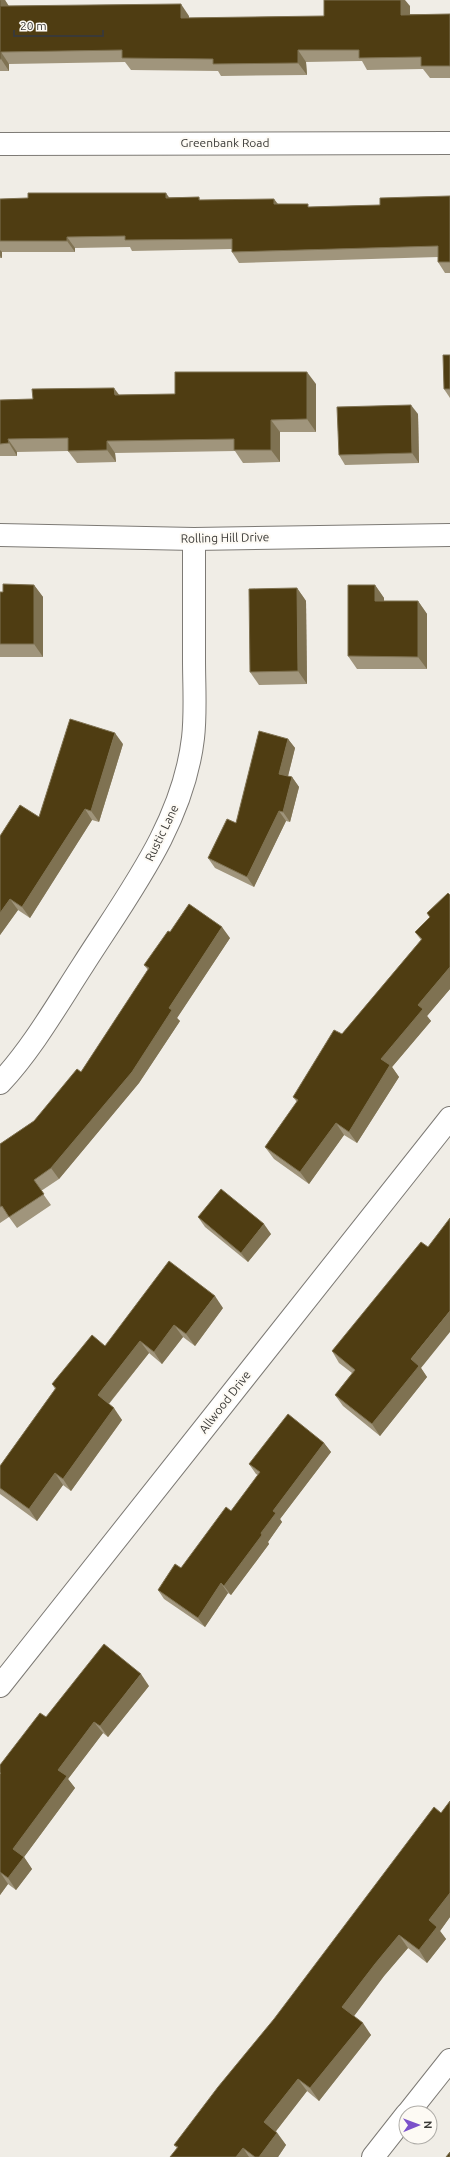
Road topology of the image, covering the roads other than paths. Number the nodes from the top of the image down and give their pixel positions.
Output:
1 (450, 143) edge
2 (0, 144) edge
3 (0, 535) edge
4 (450, 535) edge
5 (194, 539) junction
6 (0, 1083) edge
7 (450, 1118) edge
8 (0, 1686) edge
9 (448, 2068) edge
10 (415, 2105) edge
11 (398, 2125) edge
12 (373, 2157) edge

1 - 2 street, Greenbank Road
3 - 5 street, Rolling Hill Drive
4 - 5 street, Rolling Hill Drive
5 - 6 street, Rustic Lane
7 - 8 street, Allwood Drive
9 - 10 street
11 - 12 street

